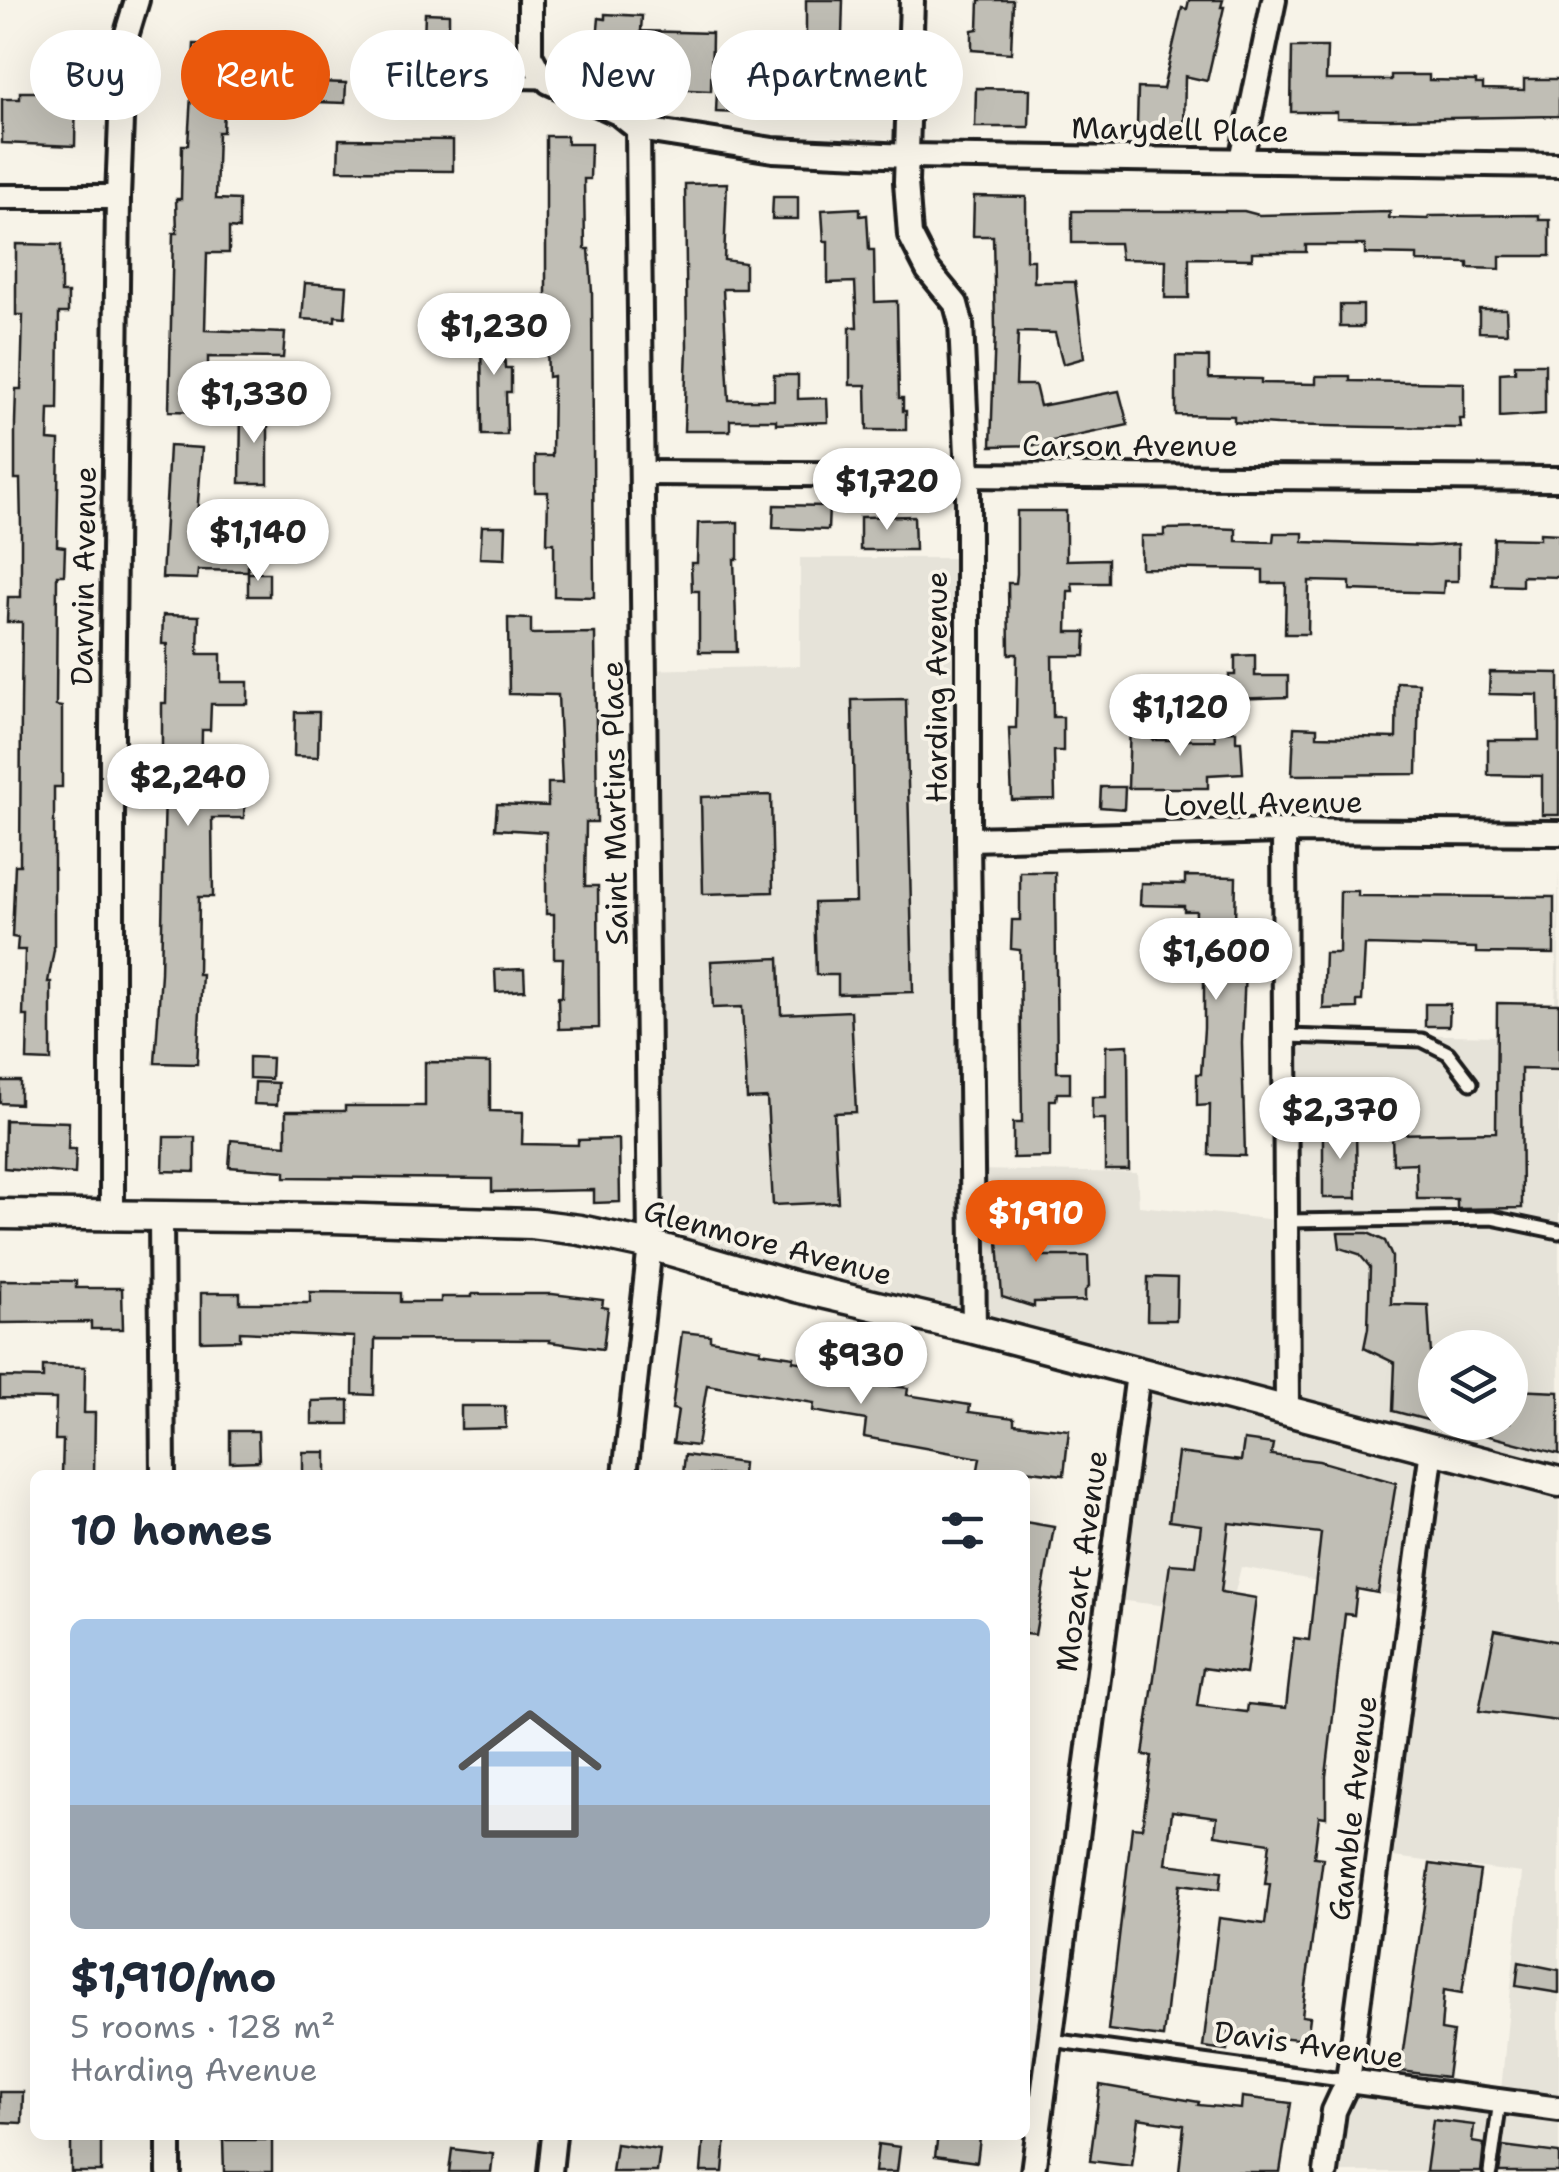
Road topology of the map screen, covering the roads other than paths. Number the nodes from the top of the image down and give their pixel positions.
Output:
1 (137, 0) edge
2 (530, 0) edge
3 (912, 0) edge
4 (1274, 0) edge
5 (545, 78) edge
6 (627, 120) edge
7 (638, 129) junction
8 (907, 156) junction
9 (1241, 160) junction
10 (1559, 165) edge
11 (0, 197) edge
12 (118, 197) junction
13 (642, 473) junction
14 (968, 476) junction
15 (1559, 479) edge
16 (1284, 831) junction
17 (1559, 833) edge
18 (968, 839) junction
19 (1286, 1036) junction
20 (1471, 1084) dead end
21 (0, 1214) edge
22 (112, 1216) junction
23 (160, 1216) junction
24 (1288, 1221) junction
25 (1559, 1232) edge
26 (650, 1245) junction
27 (974, 1329) junction
28 (1138, 1374) junction
29 (1287, 1411) junction
30 (1432, 1449) junction
31 (163, 1470) edge
32 (626, 1470) edge
33 (1559, 1482) edge
34 (1051, 2040) junction
35 (1348, 2081) junction
36 (1500, 2102) junction
37 (1559, 2110) edge
38 (169, 2140) edge
39 (553, 2140) edge
40 (169, 2172) edge
41 (550, 2172) edge
42 (1033, 2172) edge
43 (1326, 2172) edge
44 (1490, 2172) edge

1 - 12 street, Darwin Avenue
2 - 5 street
3 - 8 street, Harding Avenue
4 - 9 street
6 - 7 street, Marydell Place
7 - 8 street, Marydell Place
7 - 13 street, Saint Martins Place
8 - 9 street, Marydell Place
8 - 14 street, Harding Avenue
9 - 10 street, Marydell Place
11 - 12 street
12 - 22 street, Darwin Avenue
13 - 14 street, Carson Avenue
13 - 26 street, Saint Martins Place
14 - 15 street, Carson Avenue
14 - 18 street, Harding Avenue
16 - 17 street, Lovell Avenue
16 - 18 street, Lovell Avenue
16 - 19 street
18 - 27 street, Harding Avenue
19 - 20 lane
19 - 24 street
21 - 22 street, Glenmore Avenue
22 - 23 street, Glenmore Avenue
23 - 26 street, Glenmore Avenue
23 - 31 street
24 - 25 lane
24 - 29 street
26 - 27 street, Glenmore Avenue
26 - 32 street, Saint Martins Place
27 - 28 street, Glenmore Avenue
28 - 29 street, Glenmore Avenue
28 - 34 street, Mozart Avenue
29 - 30 street, Glenmore Avenue
30 - 33 street, Glenmore Avenue
30 - 35 street, Gamble Avenue
34 - 35 lane, Davis Avenue
34 - 42 street, Mozart Avenue
35 - 36 street, Davis Avenue
35 - 43 street, Gamble Avenue
36 - 37 street, Davis Avenue
36 - 44 lane
38 - 40 street
39 - 41 street

